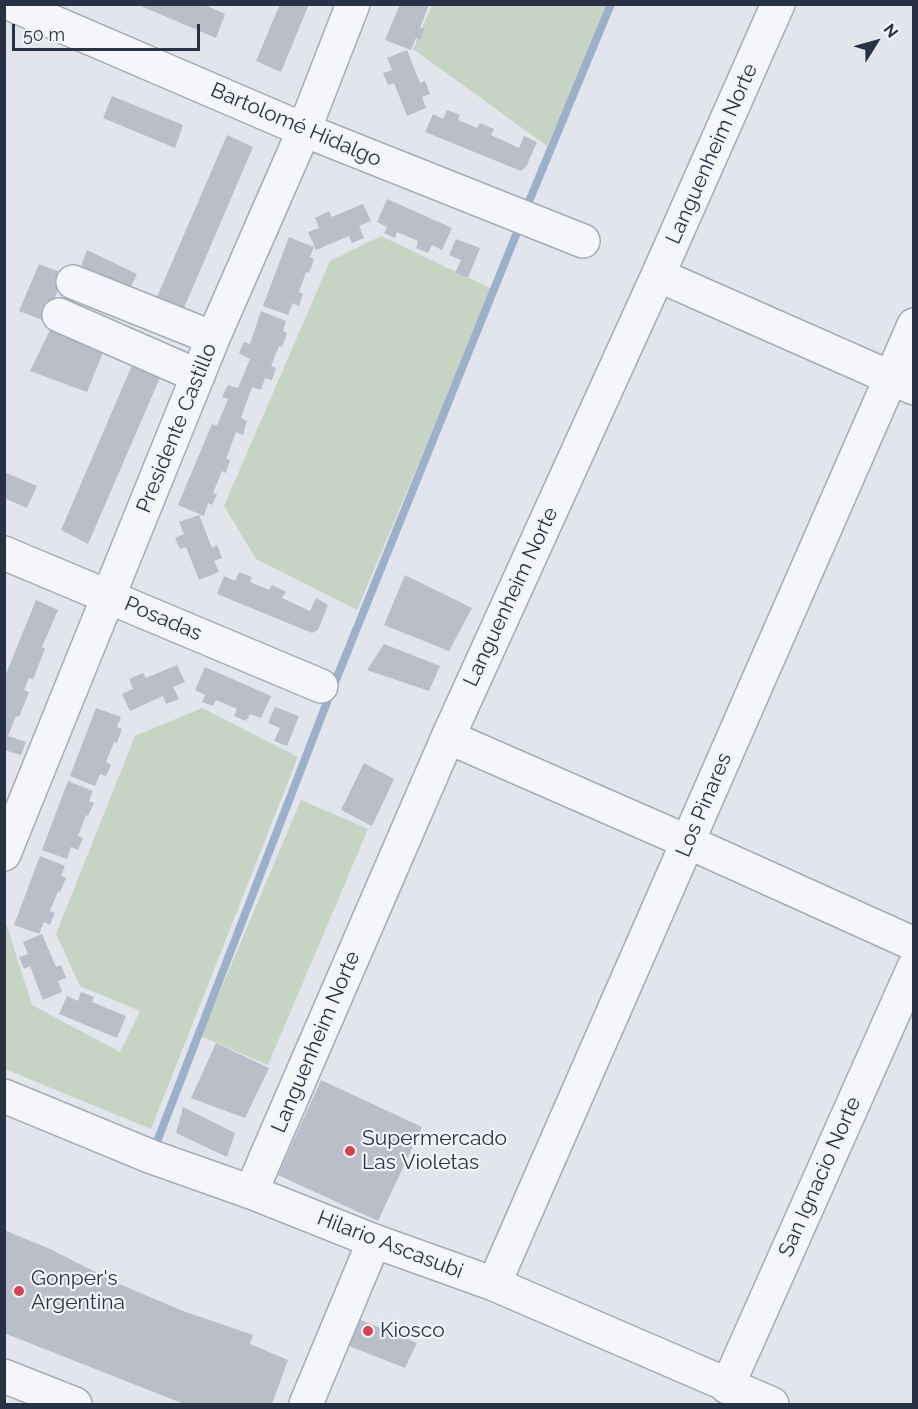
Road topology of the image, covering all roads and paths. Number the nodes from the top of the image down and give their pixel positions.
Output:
1 (11, 4) edge
2 (353, 4) edge
3 (778, 4) edge
4 (304, 130) junction
5 (583, 241) dead end
6 (658, 275) junction
7 (73, 282) dead end
8 (59, 315) dead end
9 (914, 325) edge
10 (213, 338) junction
11 (198, 376) junction
12 (901, 383) edge
13 (4, 553) edge
14 (109, 597) junction
15 (321, 686) dead end
16 (448, 737) junction
17 (7, 841) edge
18 (688, 842) junction
19 (914, 944) edge
20 (914, 967) edge
21 (4, 1096) edge
22 (251, 1192) junction
23 (374, 1240) junction
24 (494, 1284) junction
25 (4, 1376) edge
26 (727, 1387) junction
27 (75, 1404) edge
28 (306, 1404) edge
29 (772, 1404) edge

1 - 4 street, Bartolomé Hidalgo
2 - 4 street, Presidente Castillo
3 - 6 street, Languenheim Norte
4 - 5 street, Bartolomé Hidalgo
4 - 10 street, Presidente Castillo
6 - 12 street
6 - 16 street, Languenheim Norte
7 - 10 street
8 - 11 street
9 - 12 street, Los Pinares
10 - 11 street, Presidente Castillo
11 - 14 street, Presidente Castillo
12 - 18 street, Los Pinares
13 - 14 street, Posadas
14 - 15 street, Posadas
14 - 17 street, Presidente Castillo
16 - 18 street
16 - 22 street, Languenheim Norte
18 - 19 street
18 - 24 street, Los Pinares
20 - 26 street, San Ignacio Norte
21 - 22 street, Hilario Ascasubi
22 - 23 street, Hilario Ascasubi
23 - 24 street, Hilario Ascasubi
23 - 28 street
24 - 26 street, Hilario Ascasubi
25 - 27 street
26 - 29 street, Hilario Ascasubi

